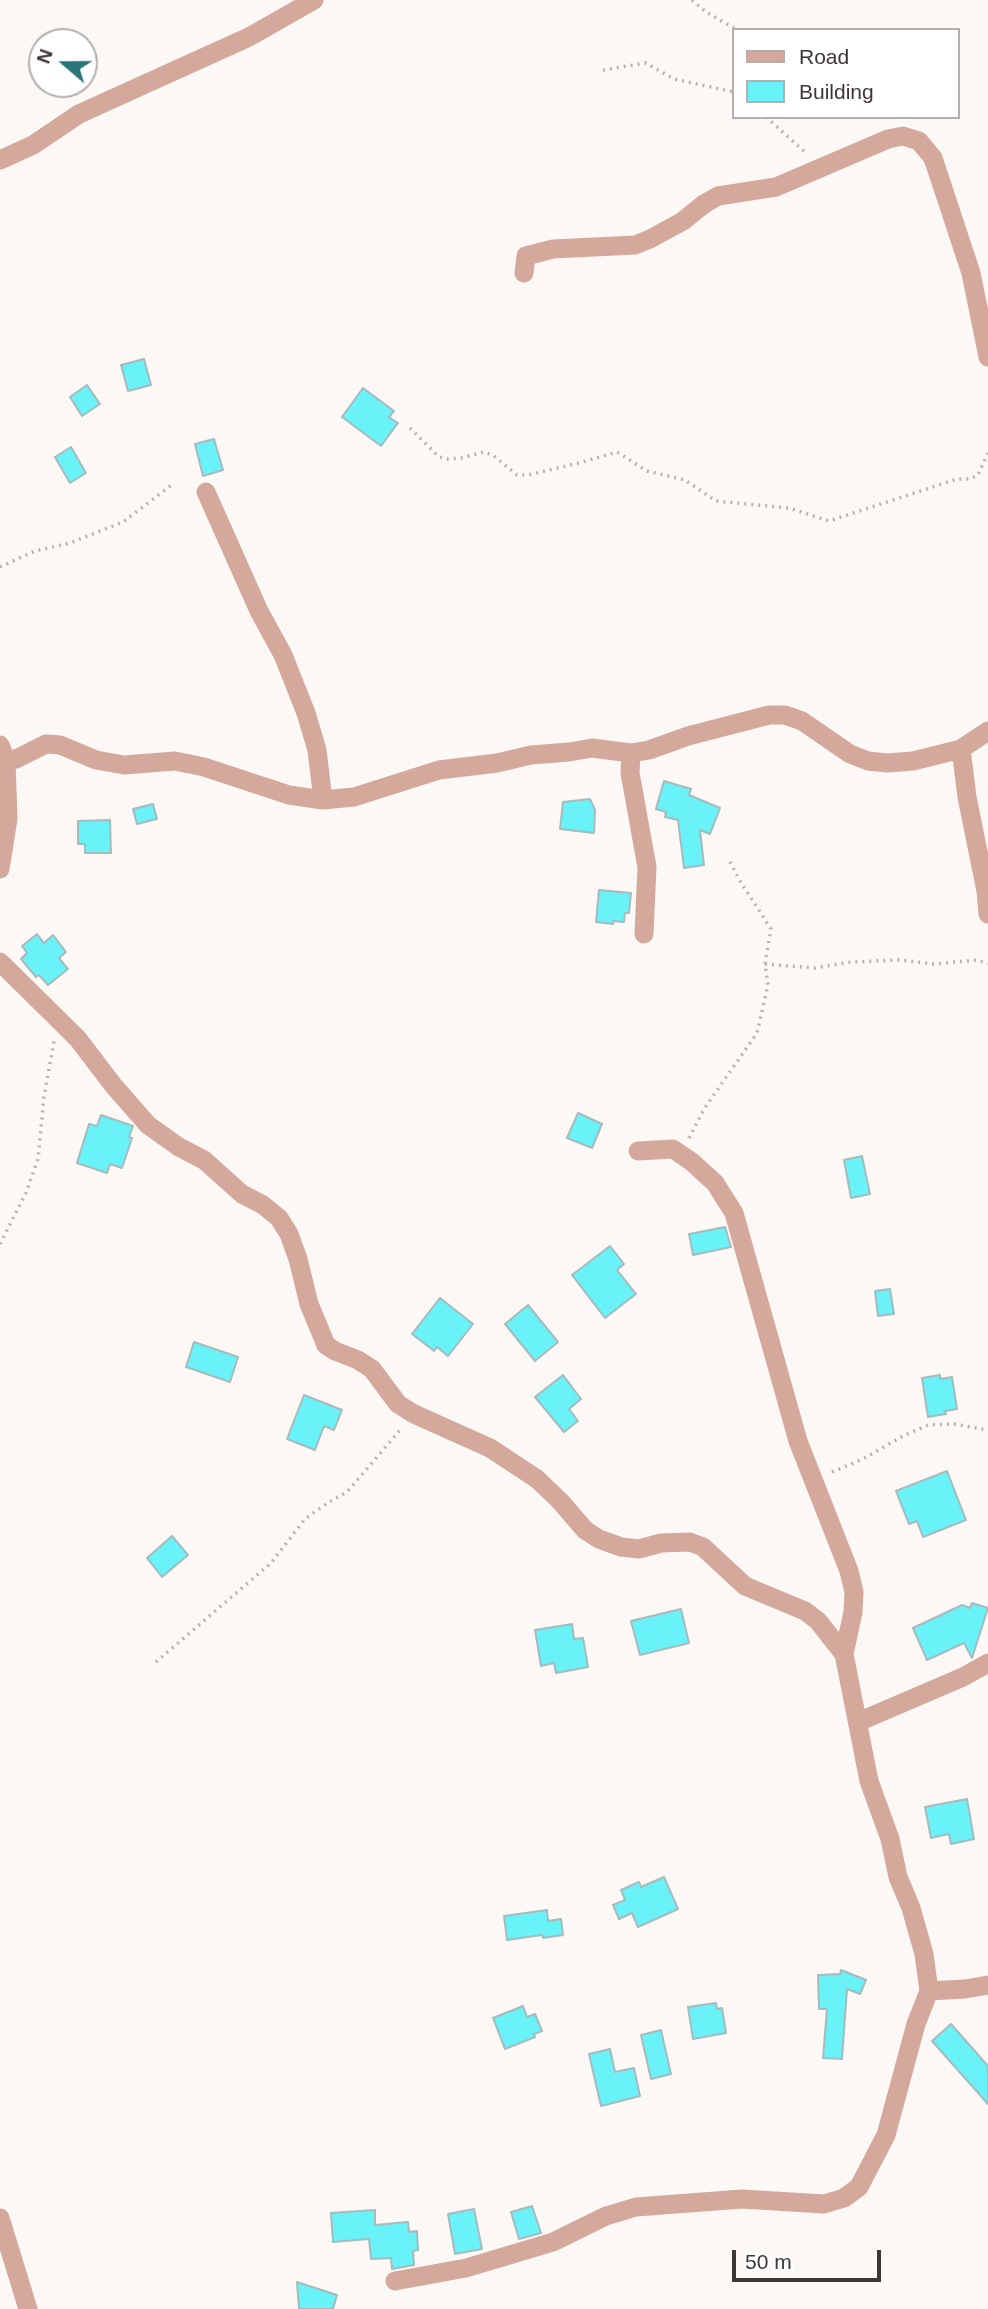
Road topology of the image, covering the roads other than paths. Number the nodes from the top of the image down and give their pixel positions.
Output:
1 (314, 0) edge
2 (0, 160) edge
3 (524, 273) dead end
4 (988, 357) edge
5 (206, 492) dead end
6 (988, 731) edge
7 (961, 749) junction
8 (3, 753) edge
9 (631, 753) junction
10 (323, 800) junction
11 (0, 869) edge
12 (988, 914) edge
13 (643, 934) dead end
14 (0, 962) edge
15 (638, 1151) dead end
16 (844, 1654) junction
17 (988, 1663) edge
18 (858, 1722) junction
19 (988, 1985) edge
20 (929, 1992) junction
21 (0, 2218) edge
22 (395, 2281) dead end
23 (28, 2309) edge

1 - 2 street
3 - 4 street
5 - 10 street
6 - 7 street
7 - 9 street
7 - 12 street
8 - 10 street
8 - 11 street
9 - 10 street
9 - 13 street
14 - 16 street
15 - 16 street
16 - 18 street
17 - 18 street
18 - 20 street
19 - 20 street
20 - 22 street
21 - 23 street

